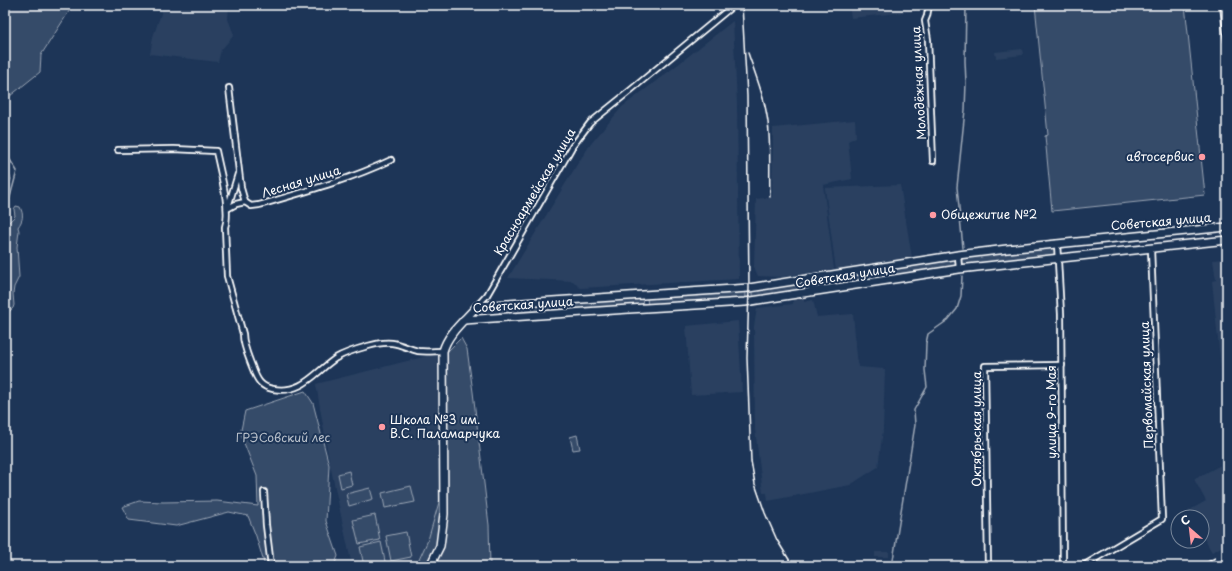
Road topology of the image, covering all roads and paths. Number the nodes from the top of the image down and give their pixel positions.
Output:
1 (928, 5) edge
2 (1223, 5) edge
3 (729, 9) dead end
4 (1227, 40) edge
5 (229, 88) dead end
6 (118, 150) dead end
7 (391, 160) dead end
8 (933, 161) dead end
9 (239, 172) junction
10 (245, 202) junction
11 (227, 209) junction
12 (1227, 227) edge
13 (1227, 240) edge
14 (1057, 243) junction
15 (1151, 249) junction
16 (958, 255) junction
17 (1057, 258) junction
18 (959, 269) junction
19 (810, 279) junction
20 (812, 292) junction
21 (477, 306) junction
22 (464, 320) junction
23 (443, 351) junction
24 (1062, 365) junction
25 (264, 492) dead end
26 (271, 566) edge
27 (430, 566) edge
28 (988, 566) edge
29 (1063, 566) edge
30 (1083, 566) edge

1 - 8 street, Молодёжная улица
2 - 4 street
3 - 21 street, Красноармейская улица
5 - 9 street
6 - 11 street
7 - 10 street, Лесная улица
9 - 10 street
9 - 11 street
10 - 11 street
11 - 23 street
12 - 14 main road, Советская улица
13 - 15 main road, Советская улица
14 - 16 main road, Советская улица
14 - 17 street, улица 9-го Мая
15 - 17 main road, Советская улица
15 - 30 street, Первомайская улица
16 - 18 street
16 - 19 main road, Советская улица
17 - 18 main road, Советская улица
17 - 24 street, улица 9-го Мая
18 - 20 main road, Советская улица
19 - 20 street
19 - 21 main road, Советская улица
20 - 22 main road, Советская улица
21 - 22 main road, Красноармейская улица
22 - 23 main road, Красноармейская улица
23 - 27 main road
24 - 28 street, Октябрьская улица
24 - 29 street, улица 9-го Мая
25 - 26 street

